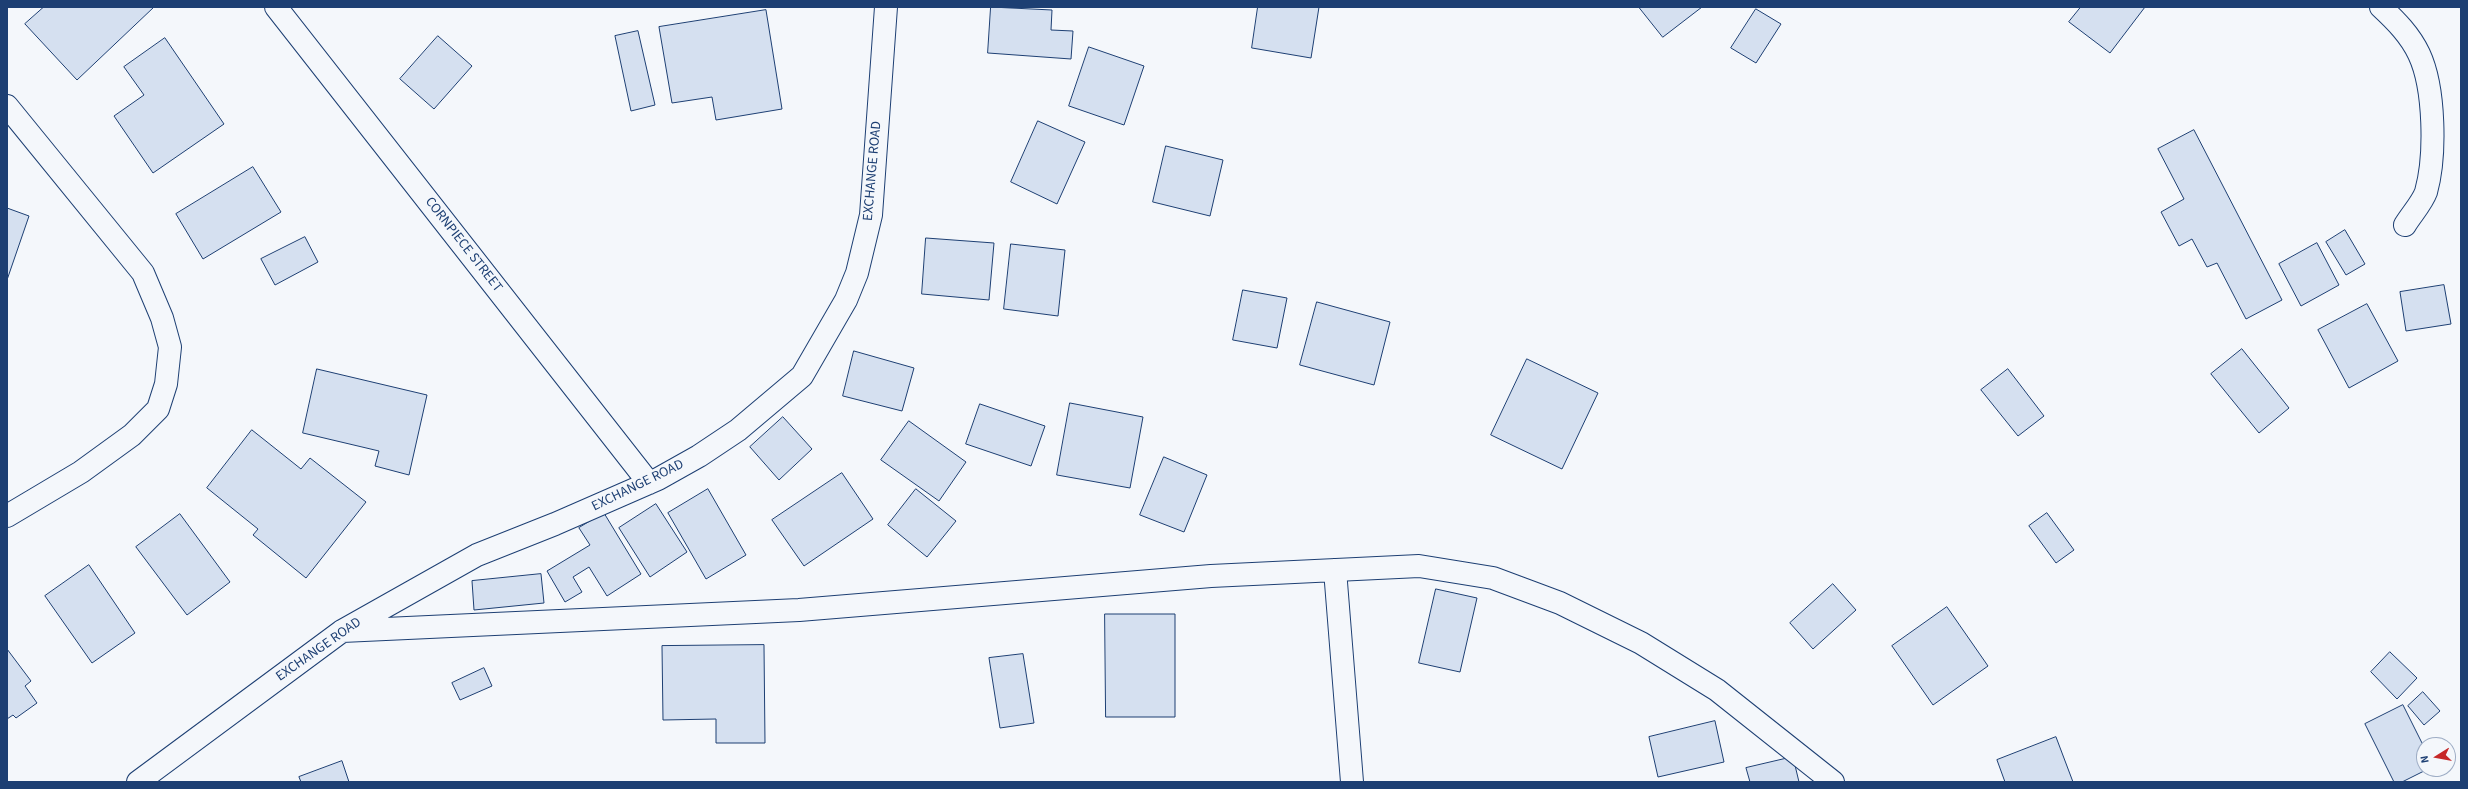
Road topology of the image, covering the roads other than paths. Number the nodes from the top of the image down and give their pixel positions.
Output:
1 (276, 7) edge
2 (886, 7) edge
3 (2381, 7) edge
4 (7, 106) edge
5 (2405, 225) dead end
6 (649, 483) junction
7 (7, 516) edge
8 (1335, 570) junction
9 (342, 631) junction
10 (138, 782) edge
11 (1352, 782) edge
12 (1833, 782) edge

1 - 6 street, CORNPIECE STREET
2 - 6 street, EXCHANGE ROAD
3 - 5 street
4 - 7 street
6 - 9 street, EXCHANGE ROAD
8 - 9 street
8 - 11 street
8 - 12 street
9 - 10 street, EXCHANGE ROAD

